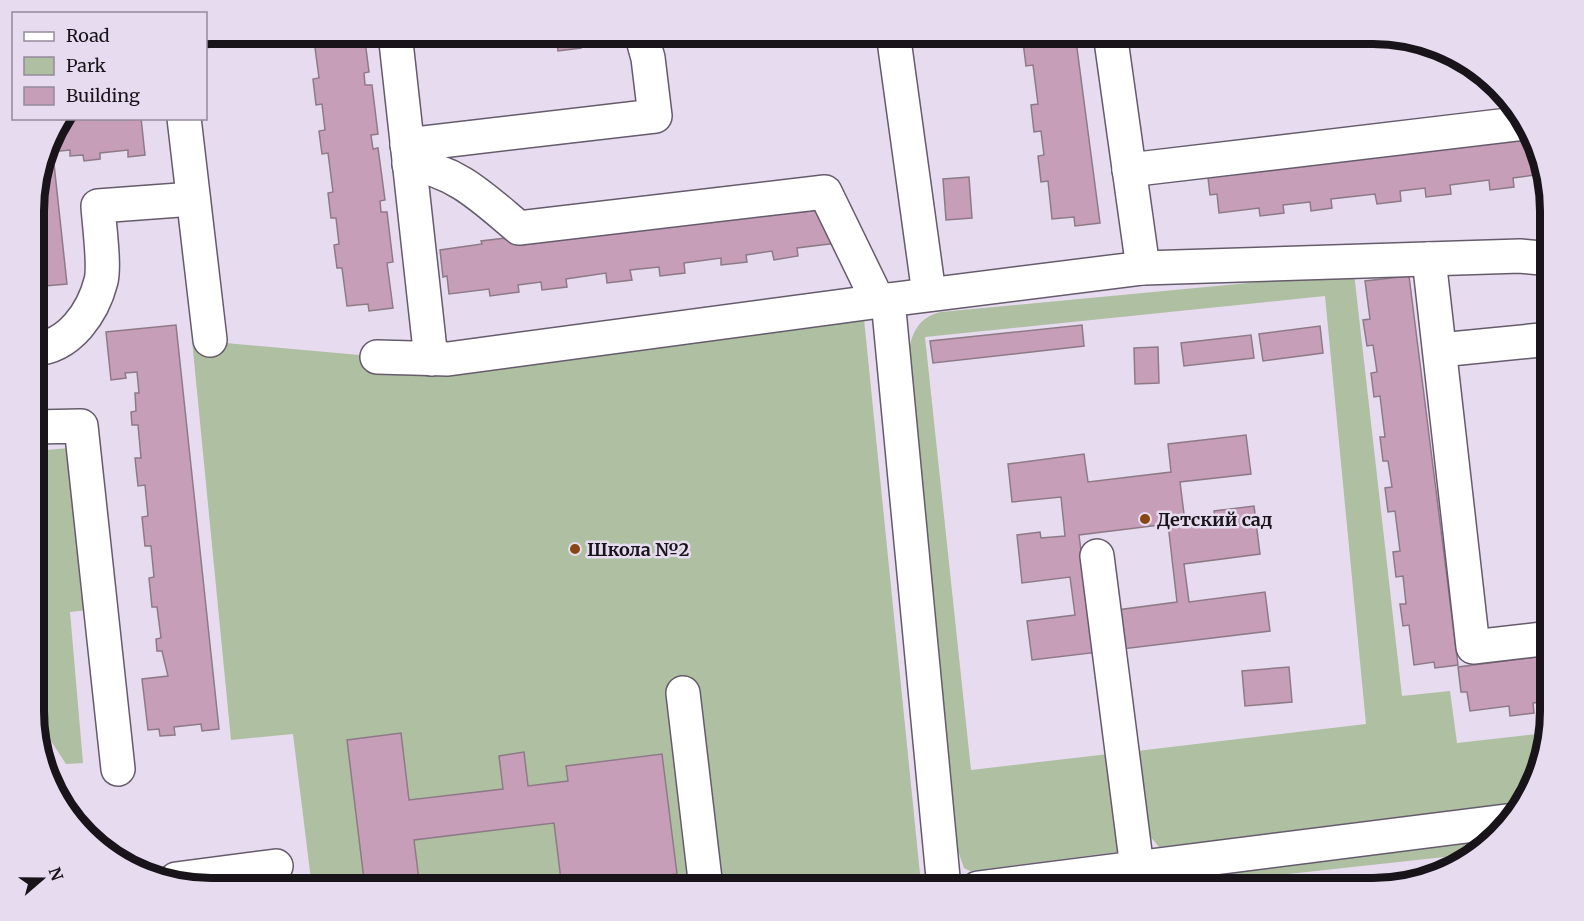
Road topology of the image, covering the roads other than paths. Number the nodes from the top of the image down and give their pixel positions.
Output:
1 (894, 43) edge
2 (1111, 43) edge
3 (396, 44) edge
4 (644, 44) edge
5 (184, 120) edge
6 (1516, 124) edge
7 (408, 154) junction
8 (1129, 170) junction
9 (193, 199) junction
10 (1540, 258) edge
11 (1429, 259) junction
12 (1143, 268) junction
13 (929, 294) junction
14 (883, 300) junction
15 (210, 340) dead end
16 (1540, 340) edge
17 (43, 346) edge
18 (1440, 350) junction
19 (377, 357) dead end
20 (431, 359) junction
21 (43, 427) edge
22 (1097, 556) dead end
23 (1540, 639) edge
24 (683, 693) dead end
25 (118, 769) dead end
26 (1498, 822) edge
27 (276, 866) dead end
28 (1137, 868) junction
29 (195, 877) edge
30 (943, 877) edge
31 (1063, 877) edge
32 (705, 878) edge

1 - 13 street
2 - 8 street
3 - 7 street
4 - 7 street
5 - 9 street
6 - 8 street
7 - 14 street
7 - 20 street
8 - 12 street
9 - 15 street
9 - 17 street
10 - 11 street
11 - 12 street
11 - 18 street
12 - 13 street
13 - 14 street
14 - 20 street
14 - 30 street
16 - 18 street
18 - 23 street
19 - 20 street
21 - 25 street
22 - 28 street
24 - 32 street
26 - 28 street
27 - 29 street
28 - 31 street

